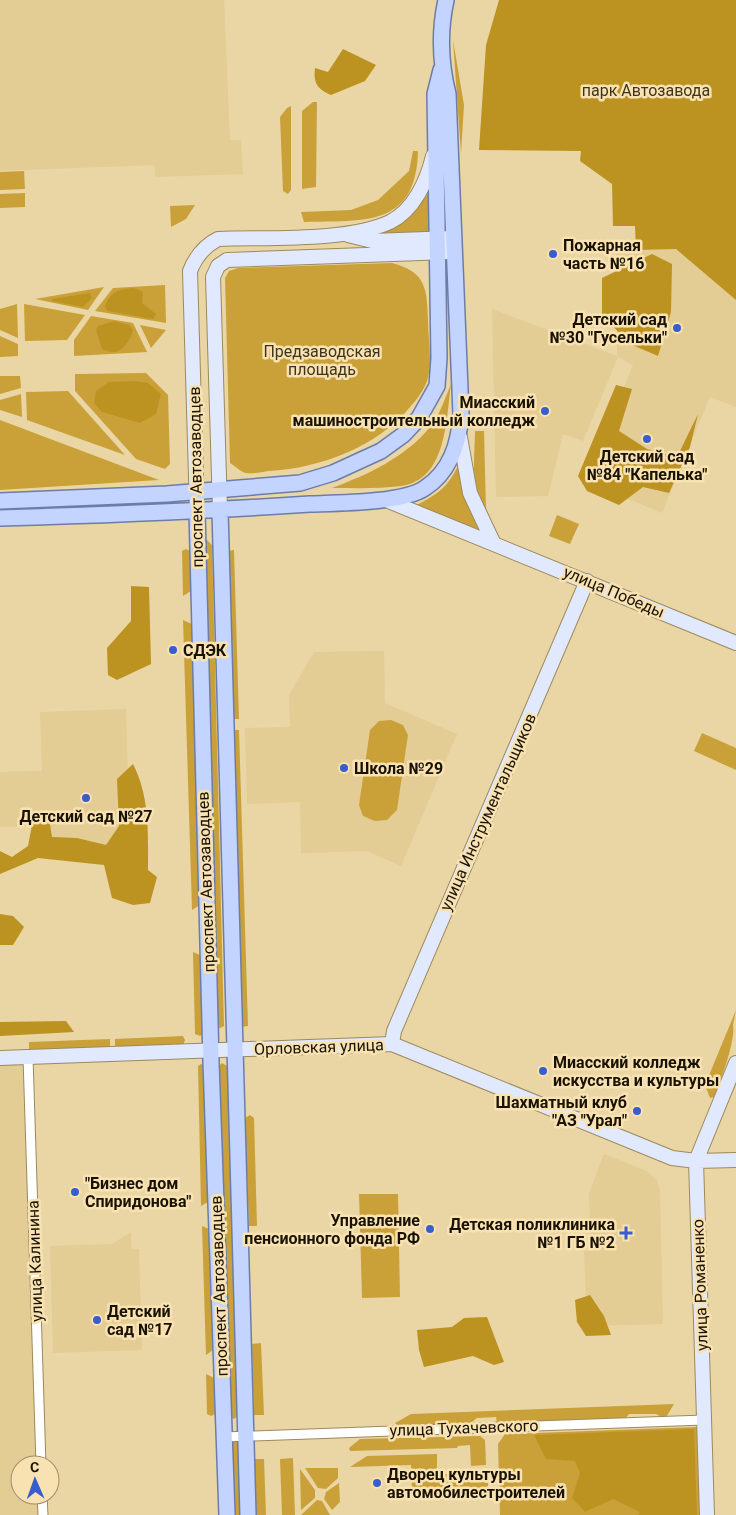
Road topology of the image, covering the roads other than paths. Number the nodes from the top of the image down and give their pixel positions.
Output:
1 (446, 0) edge
2 (442, 66) junction
3 (436, 146) junction
4 (347, 234) junction
5 (455, 245) junction
6 (437, 246) junction
7 (460, 437) junction
8 (219, 490) junction
9 (197, 491) junction
10 (386, 500) junction
11 (0, 501) edge
12 (220, 510) junction
13 (197, 511) junction
14 (0, 518) edge
15 (492, 542) junction
16 (587, 581) junction
17 (736, 642) edge
18 (392, 1044) junction
19 (234, 1050) junction
20 (211, 1051) junction
21 (28, 1057) junction
22 (0, 1058) edge
23 (736, 1063) edge
24 (736, 1160) edge
25 (696, 1161) junction
26 (704, 1420) junction
27 (246, 1436) junction
28 (224, 1437) junction
29 (41, 1455) edge
30 (227, 1515) edge
31 (248, 1515) edge
32 (707, 1515) edge

1 - 2 main road
2 - 3 main road
2 - 5 main road
3 - 4 main road
3 - 6 main road
4 - 6 main road
4 - 9 main road, проспект Автозаводцев
5 - 6 main road
5 - 7 main road
6 - 8 main road
6 - 8 main road, проспект Автозаводцев
7 - 10 main road
7 - 15 main road
8 - 9 main road
8 - 12 main road, проспект Автозаводцев
9 - 11 main road
9 - 13 main road, проспект Автозаводцев
10 - 12 main road
10 - 15 main road, улица Победы
12 - 13 main road
12 - 19 main road, проспект Автозаводцев
13 - 14 main road
13 - 20 main road, проспект Автозаводцев
15 - 16 main road, улица Победы
16 - 17 main road, улица Победы
16 - 18 main road, улица Инструментальщиков
18 - 19 main road, Орловская улица
18 - 25 main road, Орловская улица
19 - 20 main road, Орловская улица
19 - 27 main road, проспект Автозаводцев
20 - 21 main road, Орловская улица
20 - 28 main road, проспект Автозаводцев
21 - 22 main road, Орловская улица
21 - 29 street, улица Калинина
23 - 25 main road, улица Романенко
24 - 25 main road, Орловская улица
25 - 26 main road, улица Романенко
26 - 27 street, улица Тухачевского
26 - 32 main road, улица Романенко
27 - 28 street, улица Тухачевского
27 - 31 main road, проспект Автозаводцев
28 - 30 main road, проспект Автозаводцев

